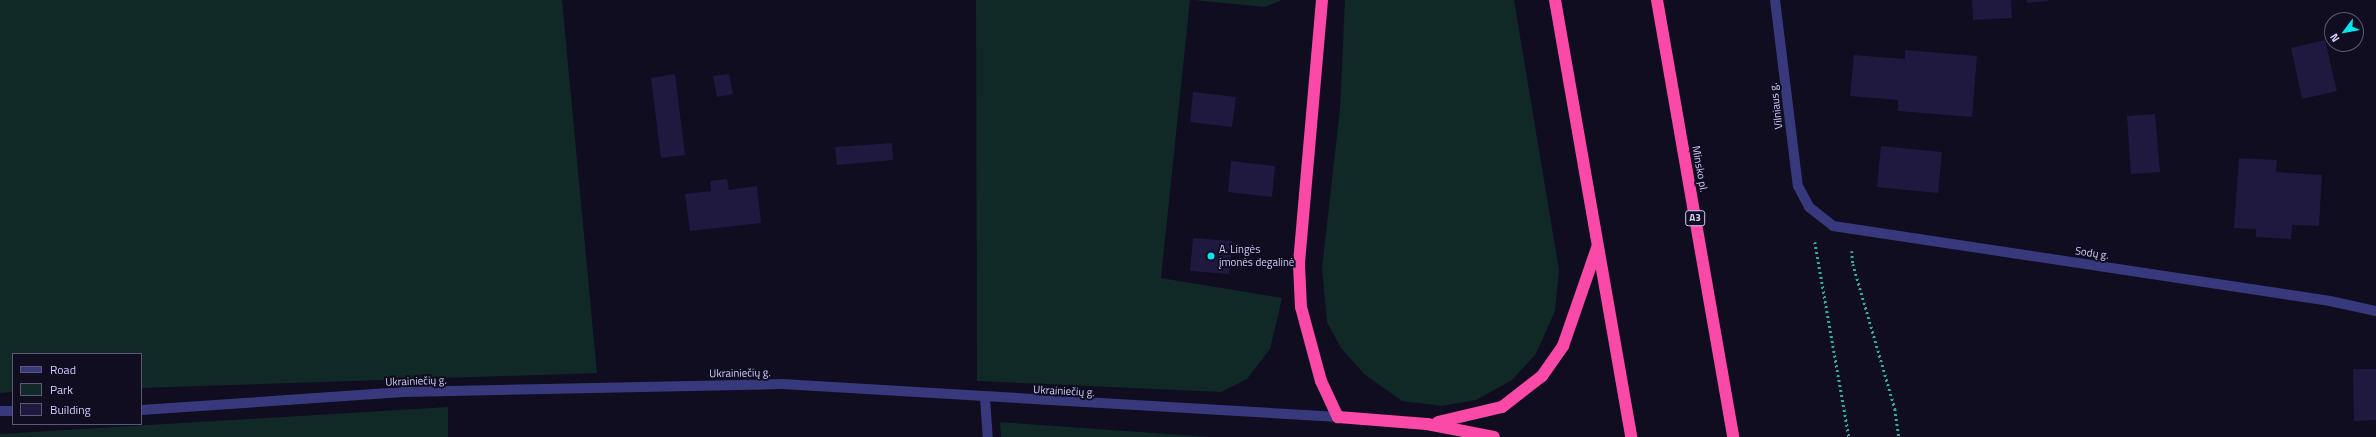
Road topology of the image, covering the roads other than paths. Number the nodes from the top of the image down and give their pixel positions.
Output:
1 (1322, 0) edge
2 (1555, 0) edge
3 (1657, 0) edge
4 (1775, 0) edge
5 (1809, 207) joint
6 (1598, 246) junction
7 (2376, 311) edge
8 (985, 398) junction
9 (142, 410) edge
10 (0, 411) edge
11 (12, 411) edge
12 (1338, 417) junction
13 (1427, 424) junction
14 (988, 437) edge
15 (1494, 437) edge
16 (1631, 437) edge
17 (1733, 437) edge

1 - 12 highway
2 - 6 highway
3 - 17 highway, Minsko pl. / A3
4 - 5 street, Vilniaus g.
5 - 7 street, Sodų g.
6 - 13 highway
6 - 16 highway
8 - 9 street, Ukrainiečių g.
8 - 12 street, Ukrainiečių g.
8 - 14 street
10 - 11 street
12 - 13 highway
13 - 15 highway

